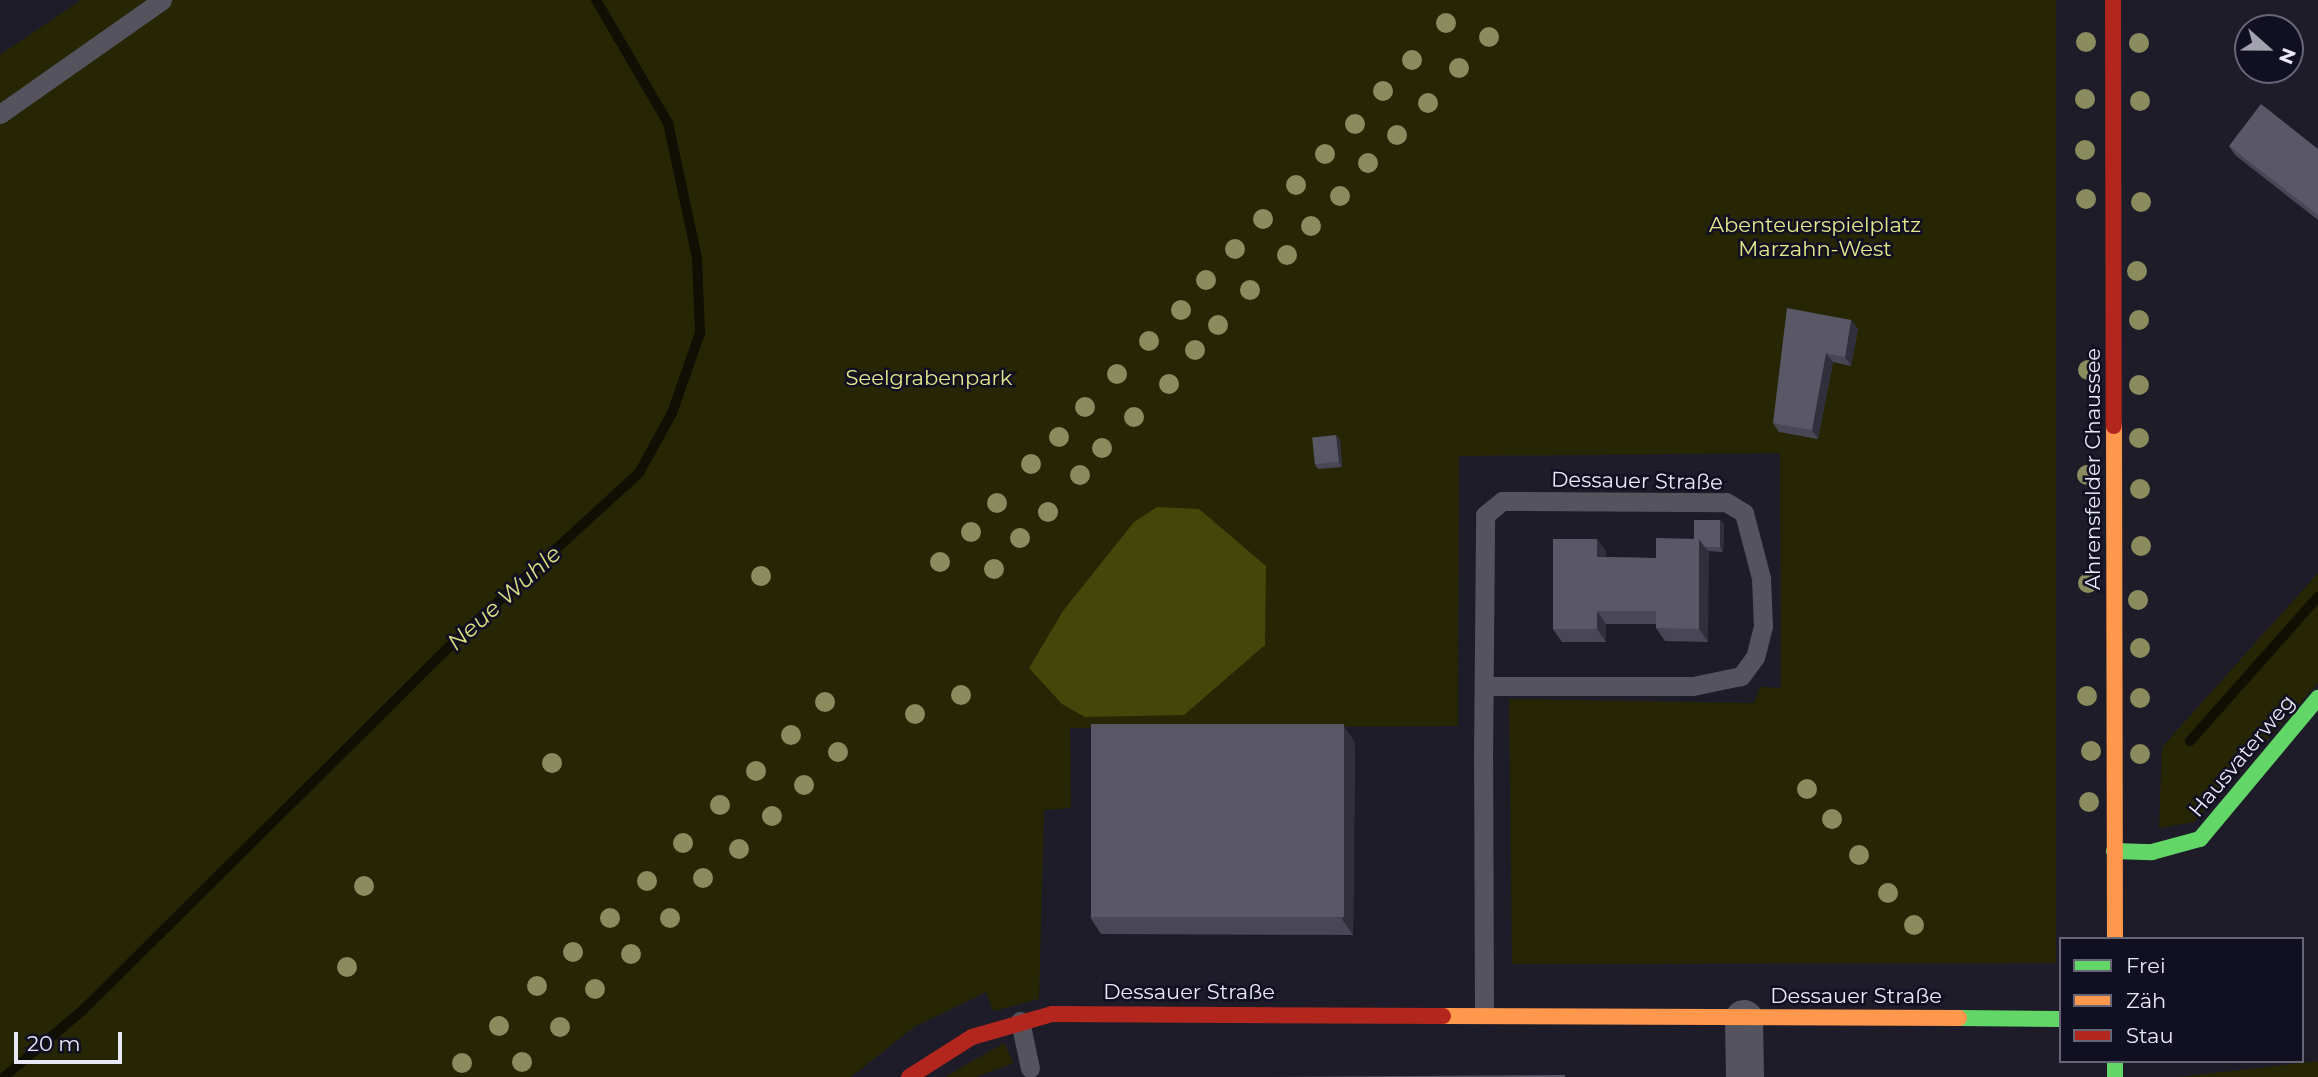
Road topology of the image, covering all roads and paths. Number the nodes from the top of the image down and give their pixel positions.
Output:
1 (162, 0) edge
2 (2113, 0) edge
3 (0, 114) edge
4 (1484, 686) junction
5 (2318, 698) edge
6 (2114, 850) junction
7 (2115, 937) edge
8 (1484, 1014) junction
9 (1744, 1018) junction
10 (2059, 1019) edge
11 (1020, 1021) junction
12 (1030, 1068) dead end
13 (909, 1077) edge
14 (1745, 1077) edge

1 - 3 lane
2 - 6 street, Ahrensfelder Chaussee
4 - 4 lane, Dessauer Straße
4 - 8 lane, Dessauer Straße
5 - 6 street, Hausvaterweg
6 - 7 street, Ahrensfelder Chaussee
8 - 9 street, Dessauer Straße
8 - 11 street, Dessauer Straße
9 - 10 street, Dessauer Straße
9 - 14 street
11 - 12 lane
11 - 13 street, Dessauer Straße

